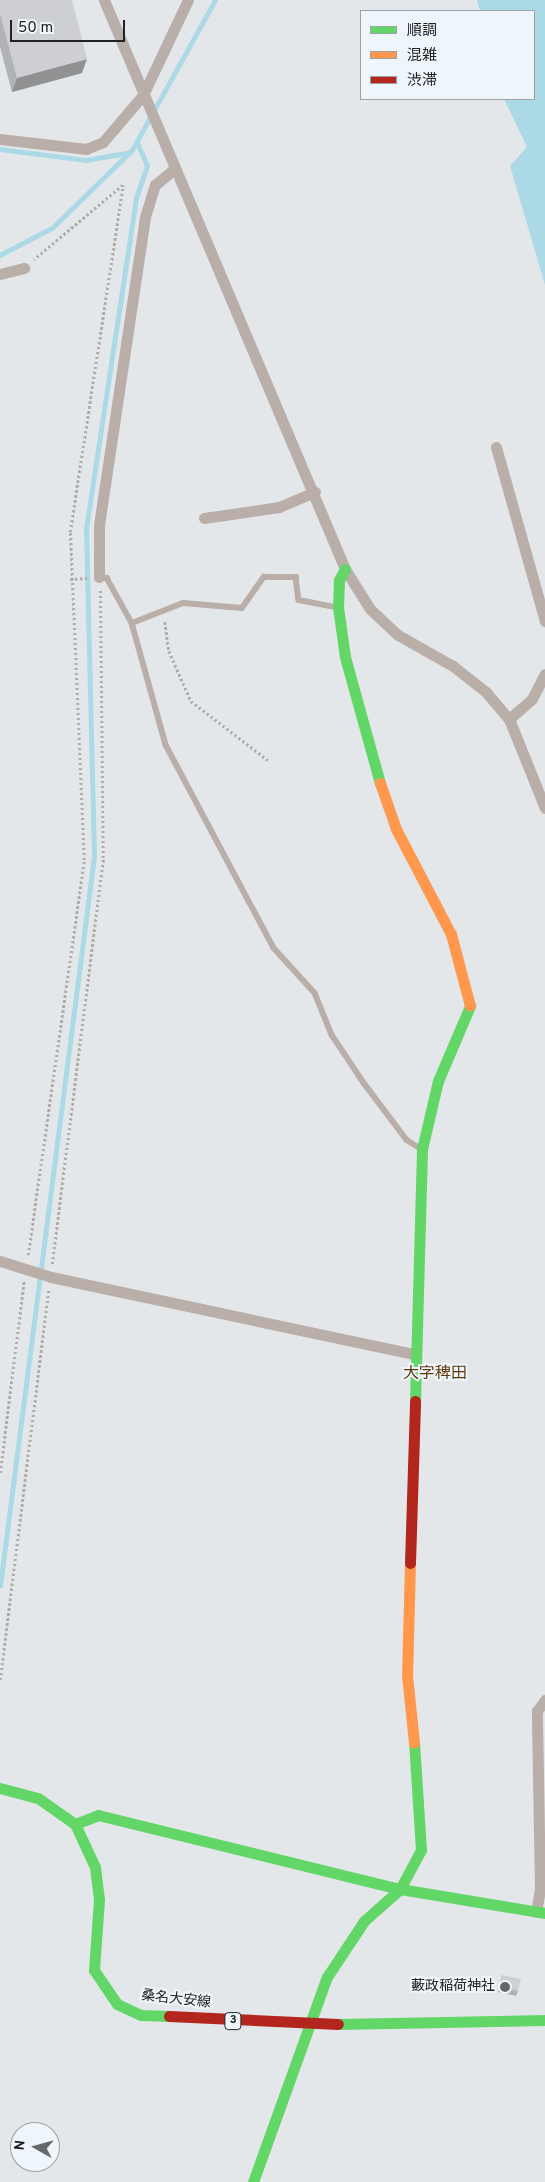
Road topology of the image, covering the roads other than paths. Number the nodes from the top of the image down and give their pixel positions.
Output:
1 (104, 0) edge
2 (188, 0) edge
3 (143, 95) junction
4 (0, 140) edge
5 (174, 169) junction
6 (24, 268) road end
7 (0, 274) edge
8 (496, 447) dead end
9 (315, 492) junction
10 (204, 518) dead end
11 (345, 569) junction
12 (99, 578) joint
13 (338, 607) junction
14 (545, 621) edge
15 (132, 623) junction
16 (545, 674) edge
17 (510, 719) junction
18 (545, 808) edge
19 (422, 1149) junction
20 (0, 1261) edge
21 (413, 1354) junction
22 (545, 1700) edge
23 (0, 1788) edge
24 (75, 1824) junction
25 (400, 1888) junction
26 (541, 1913) edge
27 (545, 2020) edge
28 (310, 2024) junction
29 (253, 2182) edge

1 - 3 street
2 - 3 street
3 - 4 street
3 - 5 street
5 - 9 street
5 - 12 street
6 - 7 street
8 - 14 street
9 - 10 street
9 - 11 street
11 - 13 street
11 - 17 street
12 - 15 lane
13 - 15 lane
13 - 19 street
15 - 19 lane
16 - 17 street
17 - 18 street
19 - 21 street
20 - 21 street
21 - 25 street
22 - 26 street
23 - 24 street, 桑名大安線 / 3
24 - 25 street
24 - 28 street, 桑名大安線 / 3
25 - 26 street
25 - 28 street
27 - 28 street, 桑名大安線 / 3
28 - 29 street

